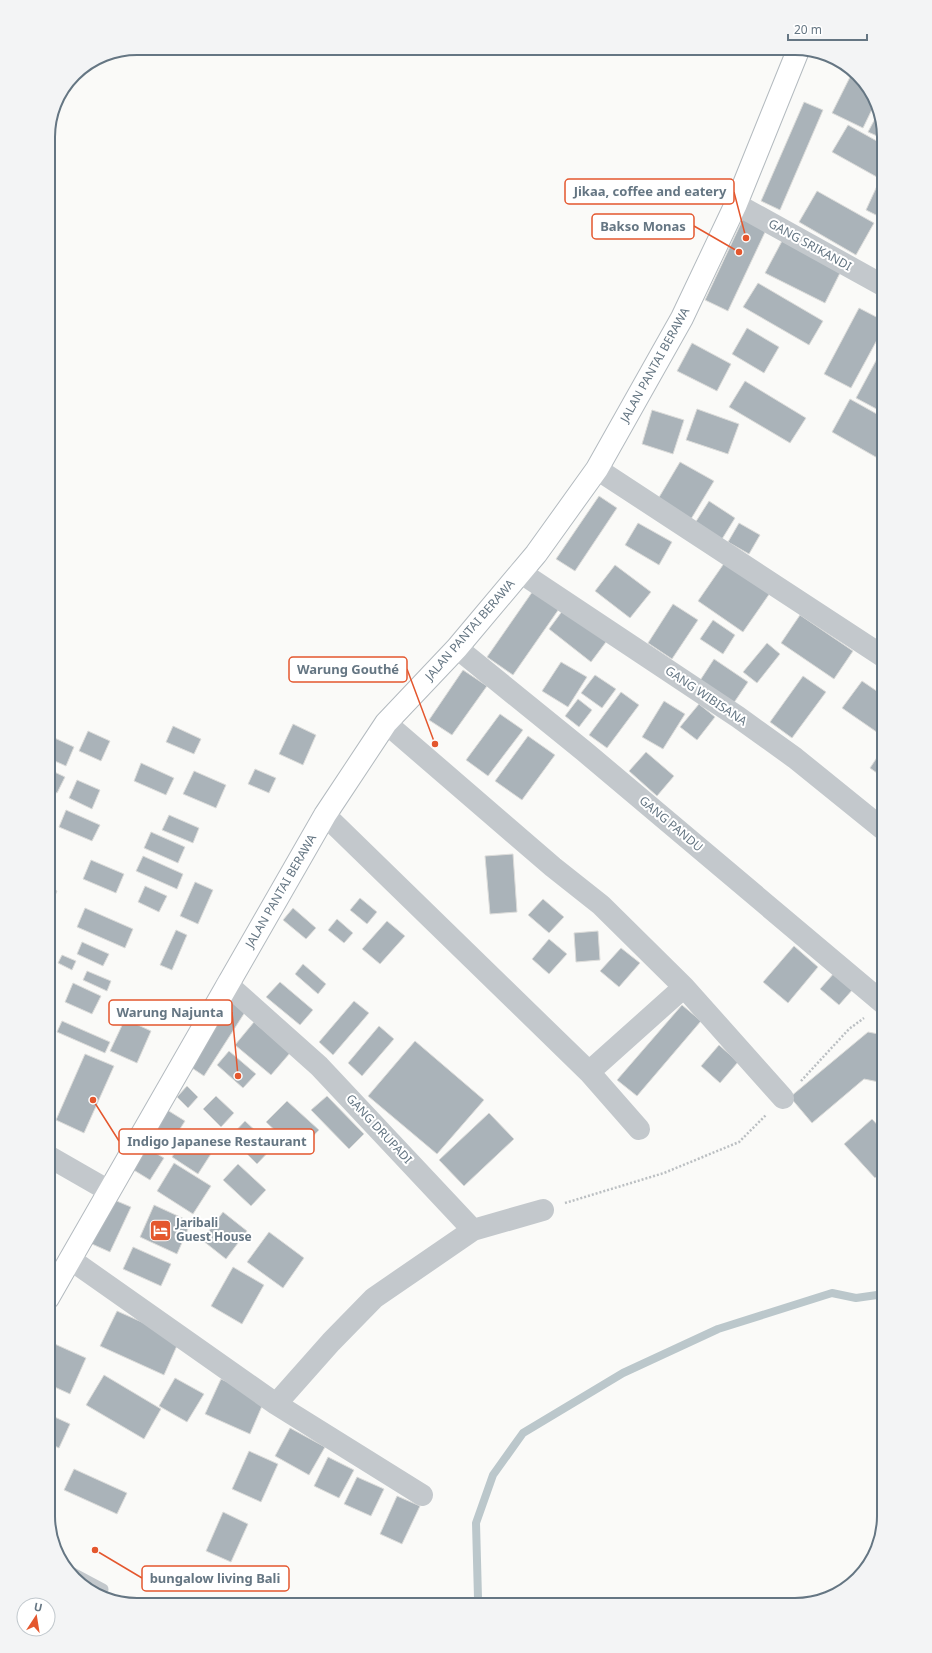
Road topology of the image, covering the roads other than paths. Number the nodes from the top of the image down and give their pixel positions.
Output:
1 (796, 55) edge
2 (736, 204) junction
3 (877, 282) edge
4 (597, 470) junction
5 (520, 572) junction
6 (457, 648) junction
7 (877, 652) edge
8 (386, 723) junction
9 (325, 815) junction
10 (877, 824) edge
11 (227, 984) junction
12 (684, 987) junction
13 (877, 998) edge
14 (589, 1072) junction
15 (783, 1098) road end
16 (639, 1129) dead end
17 (55, 1160) edge
18 (109, 1191) junction
19 (543, 1210) road end
20 (473, 1230) junction
21 (70, 1259) junction
22 (55, 1286) edge
23 (276, 1404) junction
24 (422, 1495) dead end
25 (84, 1578) edge
26 (103, 1589) dead end

1 - 2 street, JALAN PANTAI BERAWA
2 - 3 street, GANG SRIKANDI
2 - 4 street, JALAN PANTAI BERAWA
4 - 5 street, JALAN PANTAI BERAWA
4 - 7 street
5 - 6 street, JALAN PANTAI BERAWA
5 - 10 street, GANG WIBISANA
6 - 8 street, JALAN PANTAI BERAWA
6 - 13 street, GANG PANDU
8 - 9 street, JALAN PANTAI BERAWA
8 - 12 street
9 - 11 street, JALAN PANTAI BERAWA
9 - 14 street
11 - 18 street, JALAN PANTAI BERAWA
11 - 20 street, GANG DRUPADI
12 - 14 street
12 - 15 street
14 - 16 street
17 - 18 street
18 - 21 street, JALAN PANTAI BERAWA
19 - 20 street
20 - 23 street
21 - 22 street, JALAN PANTAI BERAWA
21 - 23 street
23 - 24 street
25 - 26 lane

